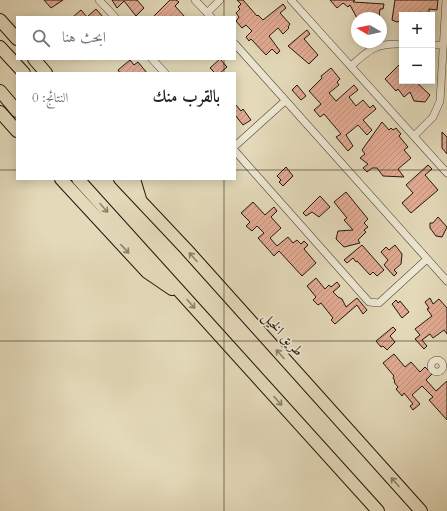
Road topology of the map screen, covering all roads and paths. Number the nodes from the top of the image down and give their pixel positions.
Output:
1 (99, 0) edge
2 (195, 0) edge
3 (220, 0) edge
4 (290, 0) edge
5 (446, 0) edge
6 (209, 15) edge
7 (113, 16) edge
8 (0, 20) edge
9 (16, 39) edge
10 (399, 44) edge
11 (236, 45) edge
12 (435, 45) edge
13 (442, 45) junction
14 (0, 47) edge
15 (35, 60) edge
16 (153, 60) edge
17 (351, 66) junction
18 (23, 72) edge
19 (45, 72) edge
20 (164, 72) edge
21 (0, 91) edge
22 (285, 101) junction
23 (16, 109) edge
24 (0, 112) edge
25 (16, 129) edge
26 (414, 136) junction
27 (236, 145) edge
28 (236, 152) edge
29 (447, 174) edge
30 (62, 180) edge
31 (79, 180) edge
32 (121, 180) edge
33 (134, 180) edge
34 (140, 200) junction
35 (427, 259) junction
36 (447, 281) edge
37 (179, 292) junction
38 (447, 356) edge
39 (441, 362) dead end
40 (378, 511) edge
41 (421, 511) edge

1 - 7 street
2 - 6 street
3 - 6 street
4 - 17 street
5 - 13 street
8 - 9 highway
10 - 17 street
11 - 22 street
12 - 13 street
13 - 26 street
14 - 18 highway
15 - 19 highway
16 - 20 street
17 - 26 street
21 - 23 highway
22 - 27 street
22 - 35 street
24 - 25 highway
26 - 29 street
28 - 35 street
30 -> 37 highway
31 -> 37 highway
32 - 34 highway, طريق الخيل
33 - 34 highway
41 -> 34 highway, طريق الخيل
35 - 36 street
37 -> 40 highway
38 - 39 street

